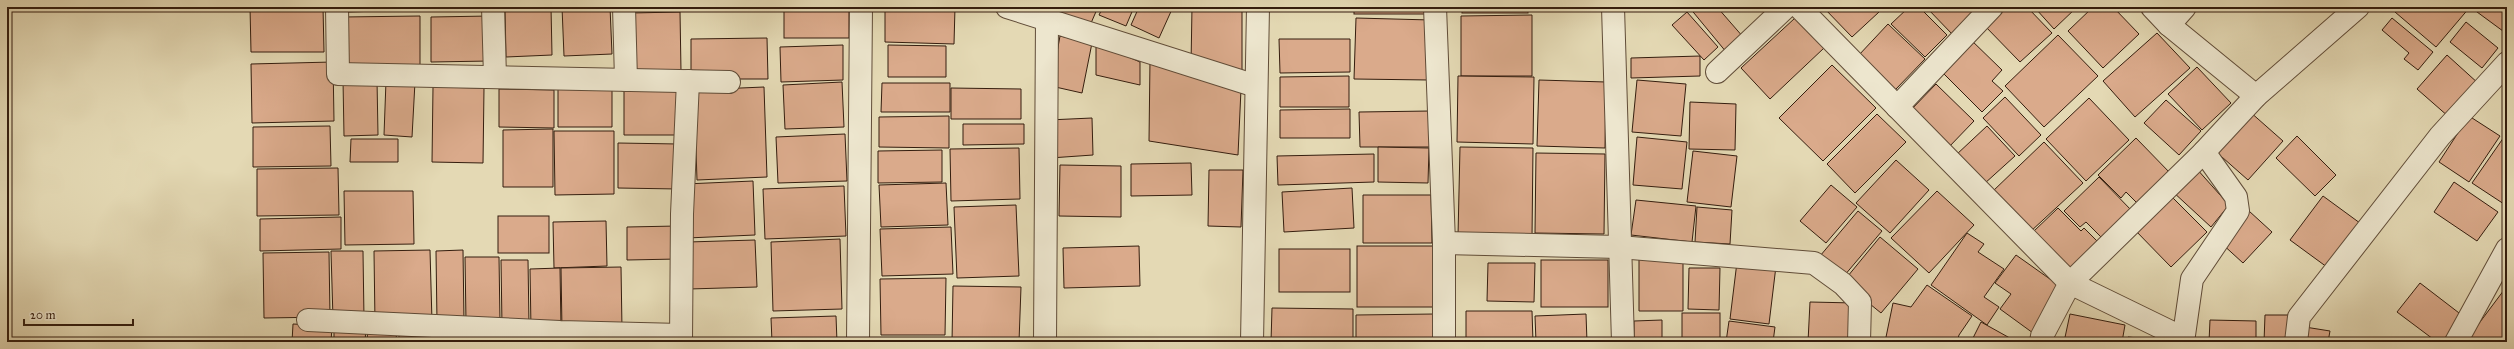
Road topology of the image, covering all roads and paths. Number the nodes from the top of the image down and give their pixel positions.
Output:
1 (337, 7) edge
2 (493, 7) edge
3 (624, 7) edge
4 (861, 7) edge
5 (1007, 7) edge
6 (1258, 7) edge
7 (1435, 7) edge
8 (1613, 7) edge
9 (1786, 7) edge
10 (1799, 7) edge
11 (1992, 7) edge
12 (2152, 7) edge
13 (2185, 7) edge
14 (2358, 7) edge
15 (1047, 20) junction
16 (2169, 25) junction
17 (2507, 63) edge
18 (1717, 72) dead end
19 (495, 78) junction
20 (626, 80) junction
21 (688, 81) junction
22 (729, 82) dead end
23 (1256, 86) junction
24 (2256, 96) junction
25 (1897, 107) junction
26 (2204, 152) junction
27 (1444, 243) junction
28 (1619, 247) junction
29 (2507, 249) edge
30 (2070, 283) junction
31 (308, 320) dead end
32 (681, 338) edge
33 (2183, 340) edge
34 (858, 342) edge
35 (1045, 342) edge
36 (1252, 342) edge
37 (1444, 342) edge
38 (1623, 342) edge
39 (1859, 342) edge
40 (2041, 342) edge
41 (2296, 342) edge
42 (2456, 342) edge

1 - 19 street
2 - 19 street
3 - 20 street
4 - 34 street
5 - 15 street
6 - 23 street
7 - 27 street
8 - 28 street
9 - 18 street
10 - 25 street
11 - 25 street
12 - 16 street
13 - 16 street
14 - 24 street
15 - 23 street
15 - 35 street
16 - 24 street
17 - 41 street
19 - 20 street
20 - 21 street
21 - 22 street
21 - 32 street
23 - 36 street
24 - 26 street
25 - 30 street
26 - 30 street
26 - 33 street
27 - 28 street
27 - 37 street
28 - 38 street
28 - 39 street
29 - 42 street
30 - 33 street
30 - 40 street
31 - 32 street

